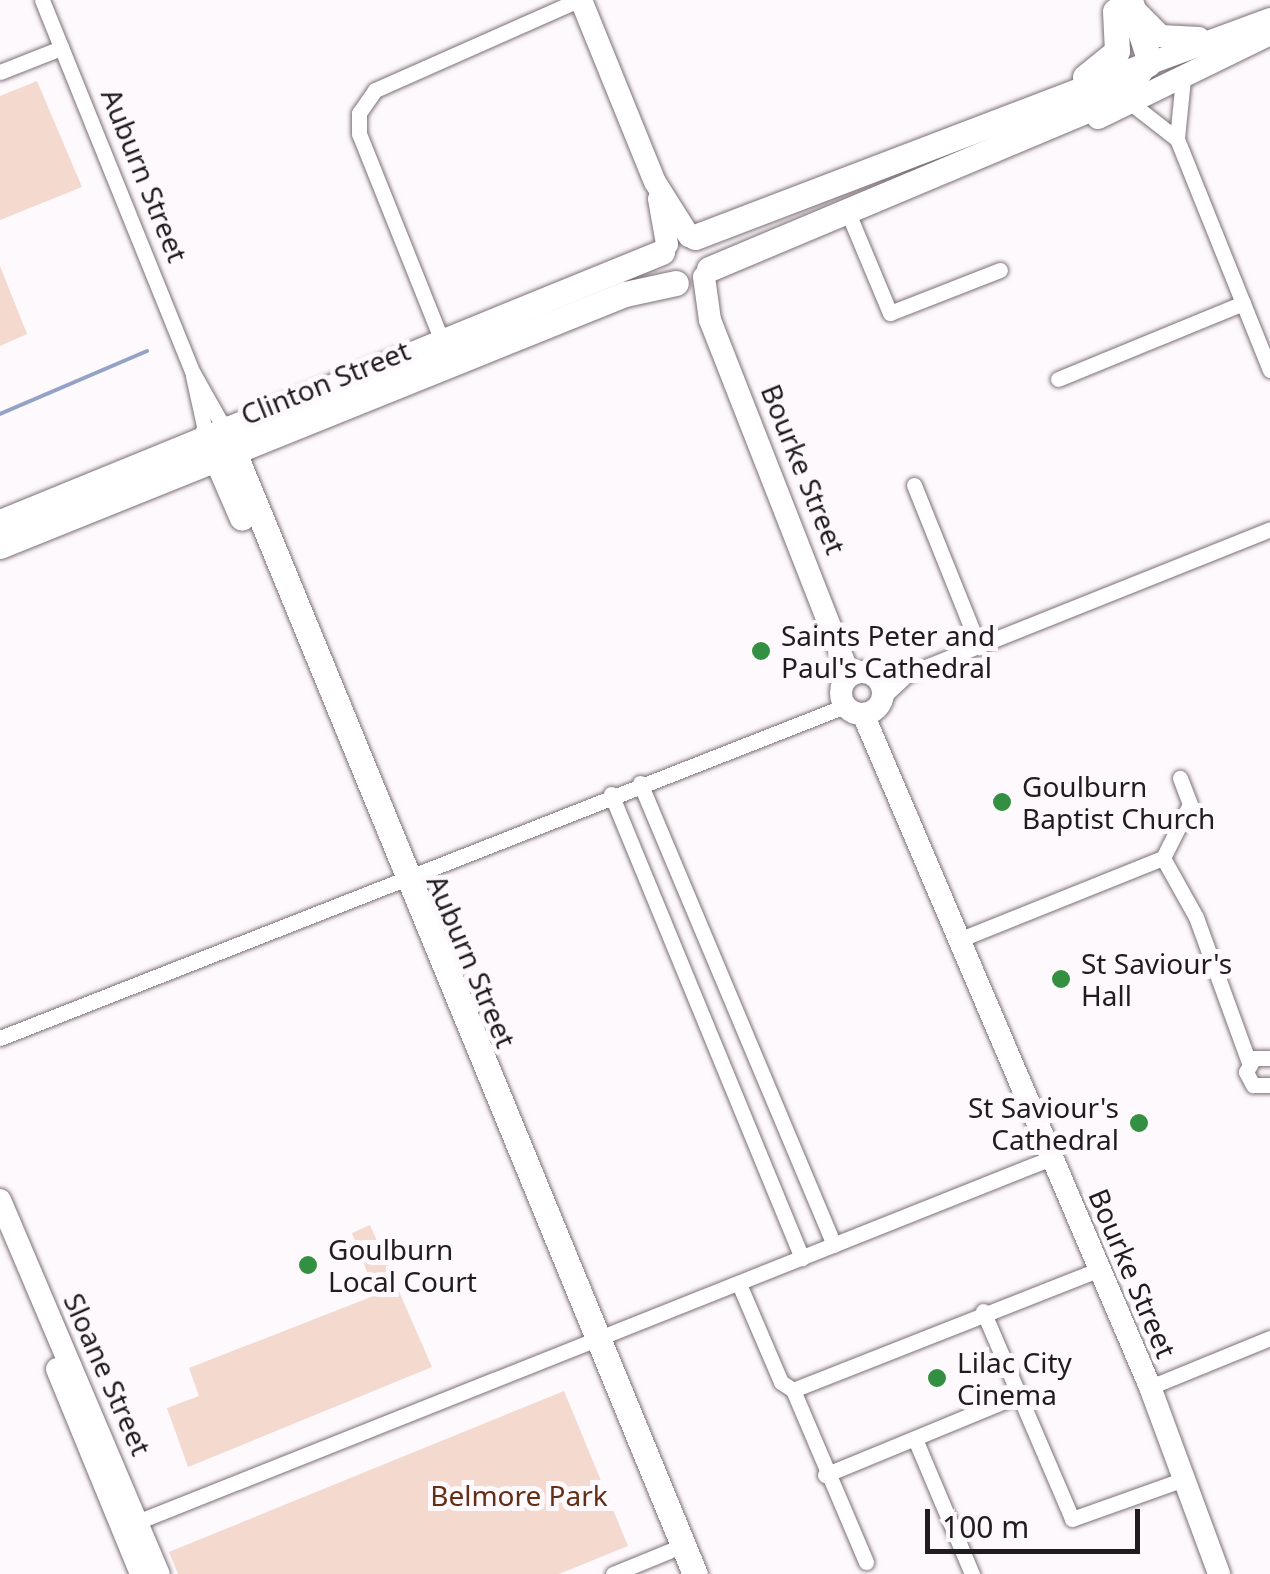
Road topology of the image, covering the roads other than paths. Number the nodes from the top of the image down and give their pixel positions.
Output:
1 (42, 0) edge
2 (580, 0) edge
3 (1123, 5) edge
4 (1270, 19) edge
5 (1270, 34) edge
6 (1220, 36) junction
7 (61, 48) junction
8 (1147, 65) junction
9 (0, 72) edge
10 (1182, 79) junction
11 (1132, 104) junction
12 (1053, 126) junction
13 (1178, 139) junction
14 (916, 153) junction
15 (846, 208) junction
16 (678, 242) junction
17 (1000, 270) dead end
18 (692, 278) junction
19 (1243, 303) junction
20 (442, 341) junction
21 (1270, 370) edge
22 (1058, 379) dead end
23 (219, 443) junction
24 (914, 484) dead end
25 (0, 522) edge
26 (1270, 529) edge
27 (0, 546) edge
28 (979, 647) junction
29 (858, 694) junction
30 (1180, 778) dead end
31 (640, 782) junction
32 (611, 794) junction
33 (1163, 858) junction
34 (400, 878) junction
35 (961, 939) junction
36 (0, 1038) edge
37 (1260, 1059) edge
38 (1264, 1086) edge
39 (1270, 1102) edge
40 (1051, 1158) junction
41 (0, 1200) edge
42 (0, 1229) edge
43 (834, 1245) junction
44 (802, 1258) junction
45 (1098, 1270) junction
46 (739, 1284) junction
47 (984, 1311) junction
48 (1270, 1338) edge
49 (593, 1341) junction
50 (1150, 1387) junction
51 (793, 1390) junction
52 (1018, 1395) junction
53 (914, 1438) junction
54 (90, 1451) junction
55 (825, 1475) junction
56 (1187, 1478) junction
57 (93, 1480) dead end
58 (137, 1522) junction
59 (673, 1562) edge
60 (866, 1562) dead end
61 (1217, 1563) edge
62 (145, 1574) edge
63 (159, 1574) edge
64 (613, 1574) edge
65 (696, 1574) edge
66 (972, 1574) edge
67 (1231, 1574) edge

1 - 7 street, Auburn Street
2 - 16 street
2 - 20 street
3 - 6 street
3 - 8 main road
3 - 14 main road, Clinton Street
4 - 6 street, Clinton Street
5 - 8 street, Clinton Street
5 - 10 street, Clinton Street
6 - 8 street, Clinton Street
7 - 9 street
7 - 23 street, Auburn Street
8 - 12 main road, Clinton Street
8 - 14 main road, Clinton Street
10 - 11 street, Clinton Street
10 - 13 street
11 - 12 street, Clinton Street
11 - 13 street
12 - 15 main road, Clinton Street
13 - 19 street
14 - 16 main road, Clinton Street
15 - 17 street
15 - 18 main road, Clinton Street
16 - 18 main road
16 - 18 main road
16 - 20 main road, Clinton Street
18 - 23 main road, Clinton Street
18 - 29 street, Bourke Street
19 - 21 street
19 - 22 street
20 - 23 main road, Clinton Street
23 - 25 main road, Clinton Street
23 - 27 main road, Clinton Street
23 - 34 main road, Auburn Street
24 - 28 street
26 - 28 street
28 - 29 street
29 - 31 street
29 - 35 street, Bourke Street
30 - 33 street
31 - 32 street
31 - 43 street
32 - 34 street
32 - 44 street
33 - 35 street
33 - 37 street
34 - 36 street
34 - 49 main road, Auburn Street
35 - 40 street, Bourke Street
37 - 38 street
38 - 39 street
40 - 43 street
40 - 45 street, Bourke Street
41 - 58 street, Sloane Street
42 - 54 street, Sloane Street
43 - 44 street
44 - 46 street
45 - 47 street
45 - 50 street, Bourke Street
46 - 49 street
46 - 51 street
47 - 51 street
47 - 52 street
48 - 50 street
49 - 58 street
49 - 59 main road, Auburn Street
49 - 65 main road, Auburn Street
50 - 56 street, Bourke Street
51 - 55 street
52 - 53 street
52 - 56 street
53 - 55 street
53 - 66 street
54 - 57 street
54 - 62 street, Sloane Street
55 - 60 street
56 - 61 street, Bourke Street
58 - 62 street
58 - 63 street, Sloane Street
59 - 64 street
61 - 67 street, Bourke Street

